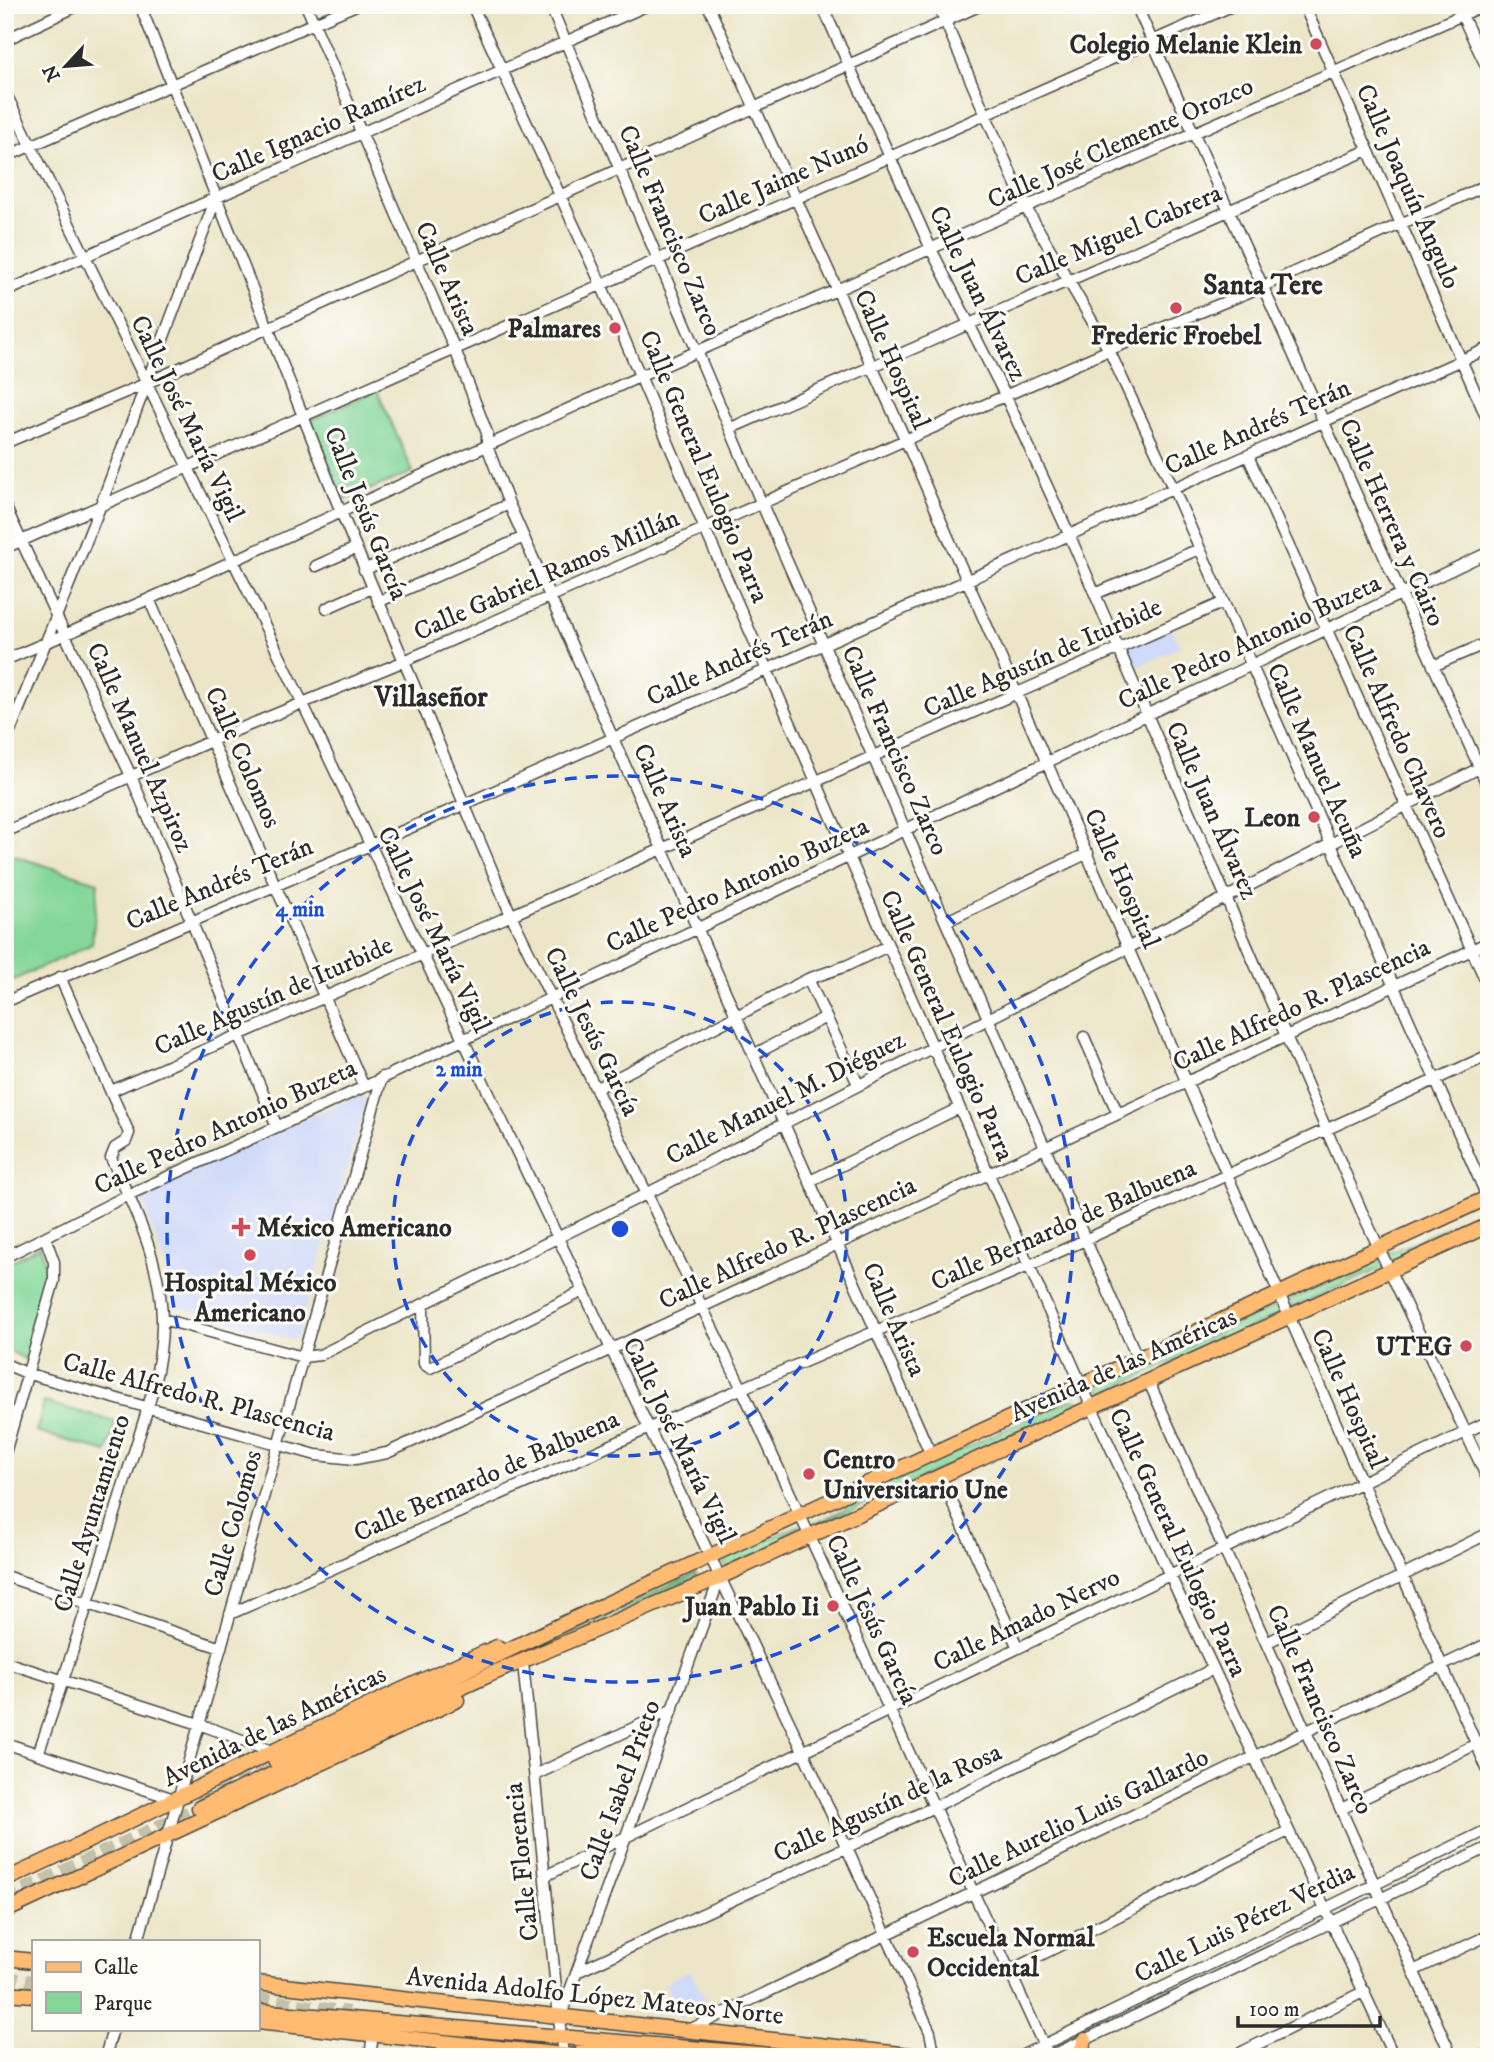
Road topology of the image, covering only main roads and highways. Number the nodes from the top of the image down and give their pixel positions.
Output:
1 (1488, 1198) edge
2 (1489, 1225) edge
3 (516, 1666) junction
4 (199, 1808) tunnel mouth
5 (5, 1880) edge
6 (5, 1911) edge
7 (5, 1958) edge
8 (32, 1961) edge
9 (259, 1983) edge
10 (5, 1993) edge
11 (32, 1996) edge
12 (429, 2002) junction
13 (259, 2011) edge
14 (259, 2022) edge
15 (507, 2031) junction
16 (1085, 2039) road end
17 (801, 2041) junction
18 (443, 2049) edge
19 (583, 2052) edge
20 (747, 2052) junction
21 (878, 2052) junction
22 (563, 2056) edge
23 (907, 2056) edge
24 (683, 2057) edge
25 (795, 2057) edge
26 (851, 2057) edge
27 (928, 2057) edge
28 (1079, 2057) edge

1 - 5 main road, Avenida de las Américas
2 - 3 main road, Avenida de las Américas
3 - 4 main road, Avenida de las Américas
3 - 6 main road, Avenida de las Américas
7 - 8 main road
9 - 12 main road, Avenida Adolfo López Mateos Norte
10 - 11 main road
12 - 15 main road
12 - 17 main road, Avenida Adolfo López Mateos Norte
13 - 15 main road, Avenida Adolfo López Mateos Norte
14 - 18 main road, Avenida Adolfo López Mateos Norte
15 - 20 main road, Avenida Adolfo López Mateos Norte
16 - 28 main road
17 - 20 main road
17 - 21 main road, Avenida Adolfo López Mateos Norte
18 - 22 main road, Avenida Adolfo López Mateos Norte
19 - 22 main road, Avenida Adolfo López Mateos Norte
19 - 24 main road, Avenida Adolfo López Mateos Norte
20 - 25 main road, Avenida Adolfo López Mateos Norte
21 - 23 main road, Avenida Adolfo López Mateos Norte
21 - 26 main road
23 - 27 main road, Avenida Adolfo López Mateos Norte

